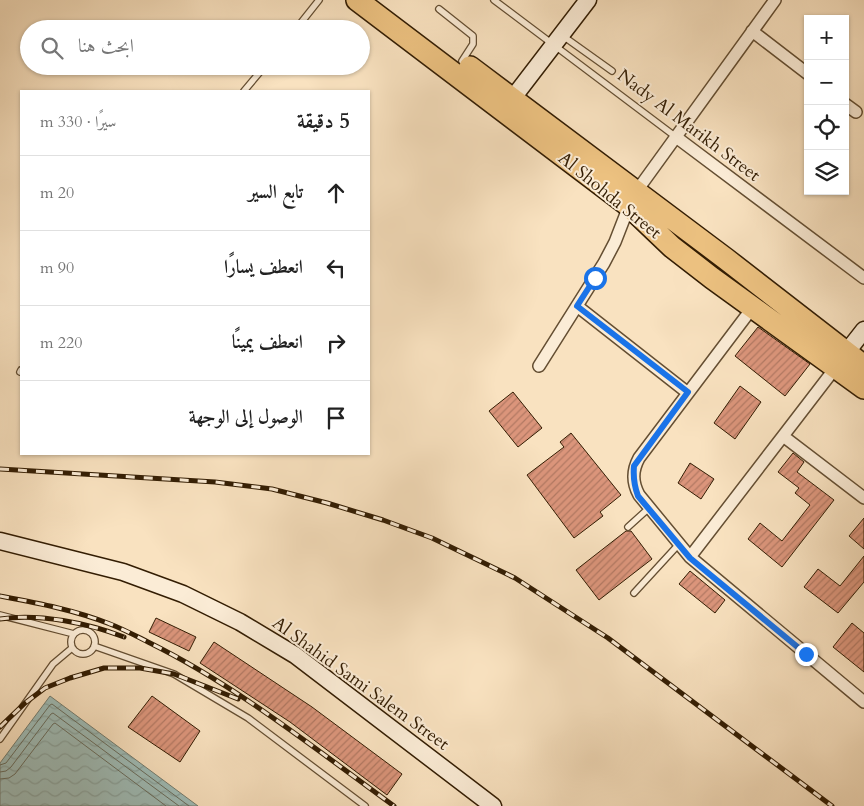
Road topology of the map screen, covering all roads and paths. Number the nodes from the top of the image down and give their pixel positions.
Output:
1 (319, 0) edge
2 (357, 0) edge
3 (382, 0) edge
4 (494, 0) edge
5 (588, 0) edge
6 (775, 0) edge
7 (439, 9) dead end
8 (303, 20) edge
9 (752, 31) junction
10 (557, 40) junction
11 (462, 61) junction
12 (612, 71) dead end
13 (804, 71) edge
14 (257, 75) edge
15 (245, 90) edge
16 (508, 105) junction
17 (846, 105) edge
18 (856, 112) dead end
19 (676, 137) junction
20 (632, 199) junction
21 (688, 230) junction
22 (672, 247) junction
23 (726, 259) junction
24 (712, 278) junction
25 (864, 278) edge
26 (577, 306) junction
27 (753, 307) junction
28 (864, 330) edge
29 (841, 360) junction
30 (539, 366) dead end
31 (864, 366) edge
32 (864, 388) edge
33 (688, 392) junction
34 (783, 436) junction
35 (864, 498) edge
36 (649, 508) junction
37 (628, 526) dead end
38 (0, 541) edge
39 (679, 544) junction
40 (690, 558) junction
41 (634, 593) dead end
42 (0, 615) edge
43 (74, 634) junction
44 (94, 646) junction
45 (72, 648) junction
46 (864, 702) edge
47 (0, 738) edge
48 (365, 806) edge
49 (493, 806) edge

1 - 8 lane
2 - 16 highway, Al Shohda Street
3 - 11 highway, Al Shohda Street
4 - 10 lane, Nady Al Marikh Street
5 - 10 main road
6 - 9 street
7 - 11 lane
9 - 13 street
9 - 19 street
10 - 12 lane
10 - 16 main road
10 - 19 lane, Nady Al Marikh Street
11 - 16 highway, Al Shohda Street
14 - 15 lane
16 - 20 highway, Al Shohda Street
17 - 18 street
19 - 20 street
19 - 25 street, Nady Al Marikh Street
20 - 21 highway, Al Shohda Street
20 - 22 highway, Al Shohda Street
20 - 26 street
21 - 22 highway
21 - 23 highway, Al Shohda Street
22 - 24 highway, Al Shohda Street
23 - 24 highway
23 - 29 highway, Al Shohda Street
24 - 27 highway, Al Shohda Street
26 - 30 street
26 - 33 street
27 - 29 highway, Al Shohda Street
27 - 33 street
28 - 29 main road
29 - 31 highway, Al Shohda Street
29 - 32 highway, Al Shohda Street
29 - 34 street
33 - 36 street
34 - 35 street
34 - 40 street
36 - 37 lane
36 - 39 street
38 - 49 main road, Al Shahid Sami Salem Street
39 - 40 street
39 - 41 lane
40 - 46 street
42 - 43 lane
43 - 44 lane
43 - 45 lane
44 - 45 lane
44 - 48 lane
45 - 47 lane

